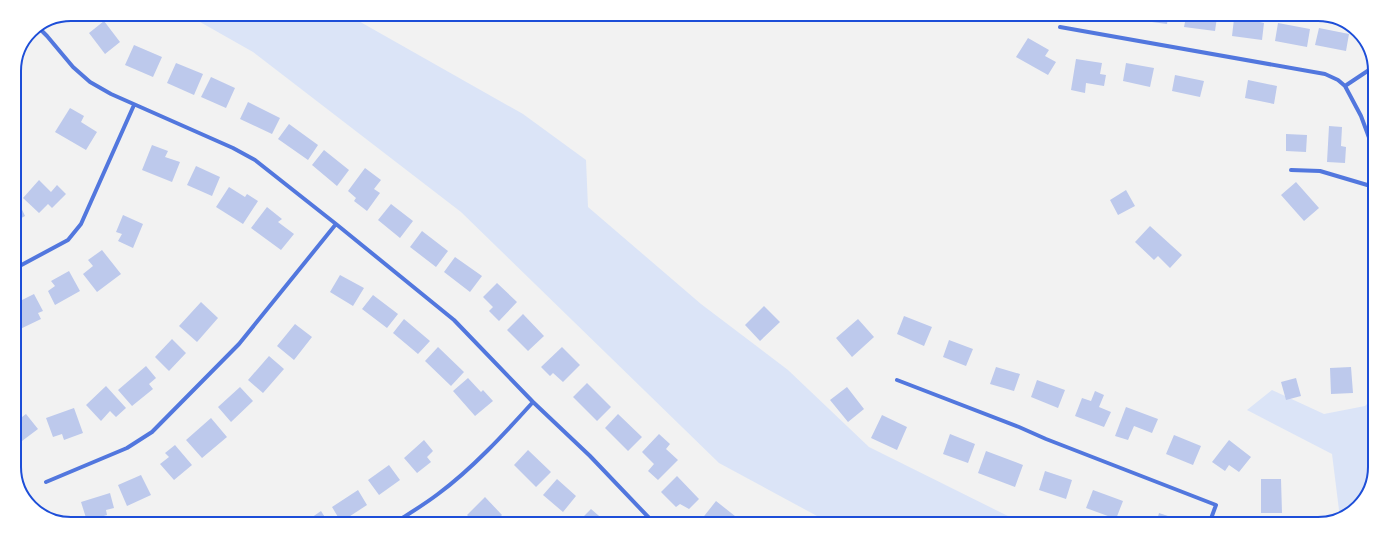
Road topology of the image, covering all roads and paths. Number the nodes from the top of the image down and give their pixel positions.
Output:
1 (1060, 27) dead end
2 (42, 30) edge
3 (1368, 71) edge
4 (1345, 86) junction
5 (134, 105) junction
6 (1368, 135) edge
7 (1291, 170) dead end
8 (1368, 185) edge
9 (336, 224) junction
10 (21, 265) edge
11 (897, 380) dead end
12 (533, 402) junction
13 (46, 482) dead end
14 (404, 517) edge
15 (648, 517) edge
16 (1212, 517) edge

1 - 4 street
2 - 5 street
3 - 4 street
4 - 6 street
5 - 9 street
5 - 10 street
7 - 8 street
9 - 12 street
9 - 13 street
11 - 16 street
12 - 14 street
12 - 15 street

